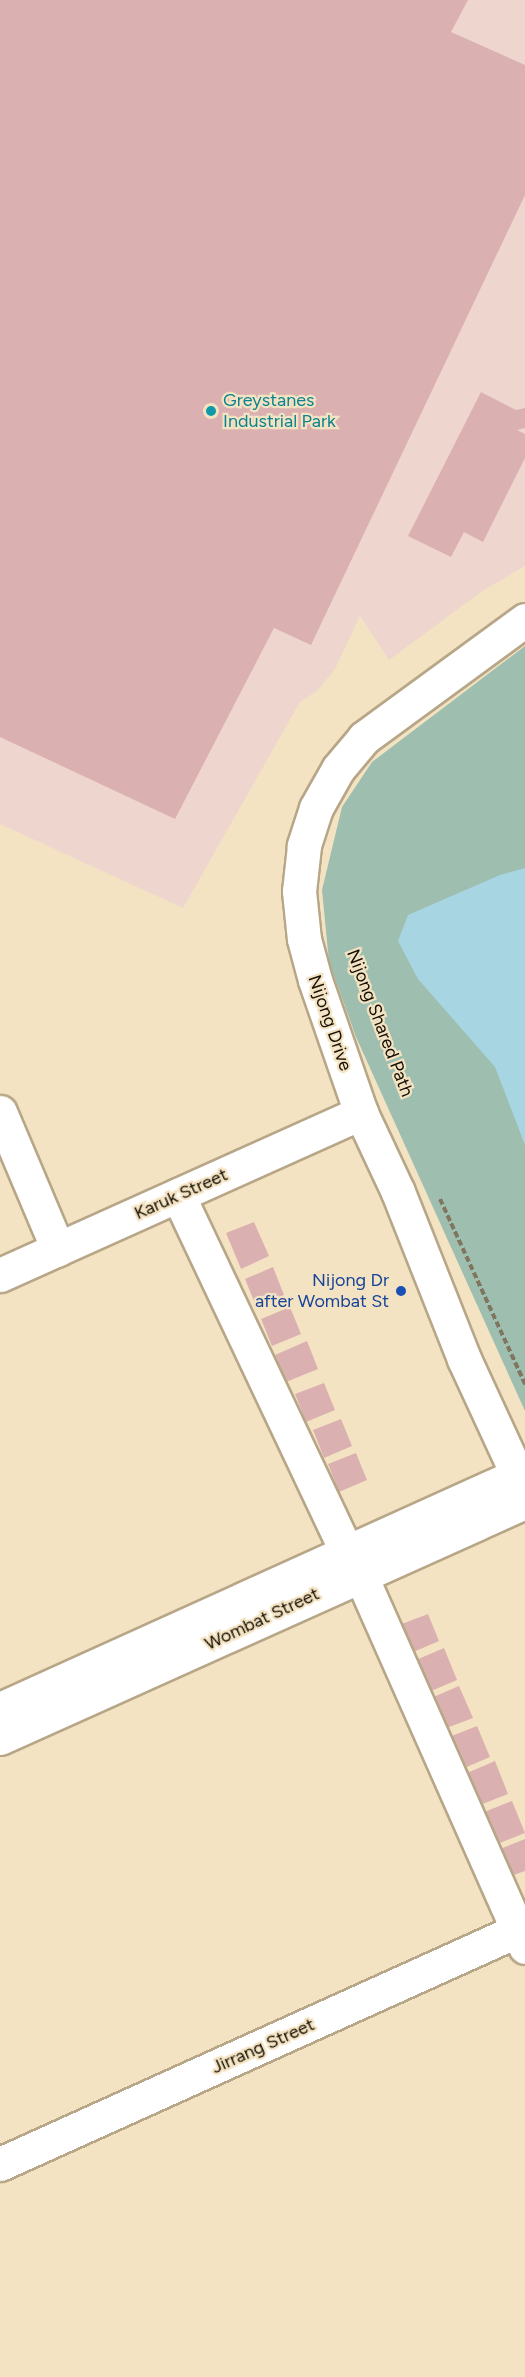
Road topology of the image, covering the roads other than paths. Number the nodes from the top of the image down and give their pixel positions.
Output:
1 (525, 620) edge
2 (0, 1112) edge
3 (361, 1113) junction
4 (178, 1195) junction
5 (58, 1249) junction
6 (0, 1275) edge
7 (522, 1489) edge
8 (353, 1563) junction
9 (0, 1709) edge
10 (0, 1738) edge
11 (523, 1935) edge
12 (0, 2164) edge

1 - 3 street, Nijong Drive
2 - 5 street
3 - 4 street, Karuk Street
3 - 7 street, Nijong Drive
4 - 5 street, Karuk Street
4 - 8 street
5 - 6 street, Karuk Street
7 - 8 street, Wombat Street
8 - 9 street, Wombat Street
8 - 10 street, Wombat Street
8 - 11 street
11 - 12 street, Jirrang Street

